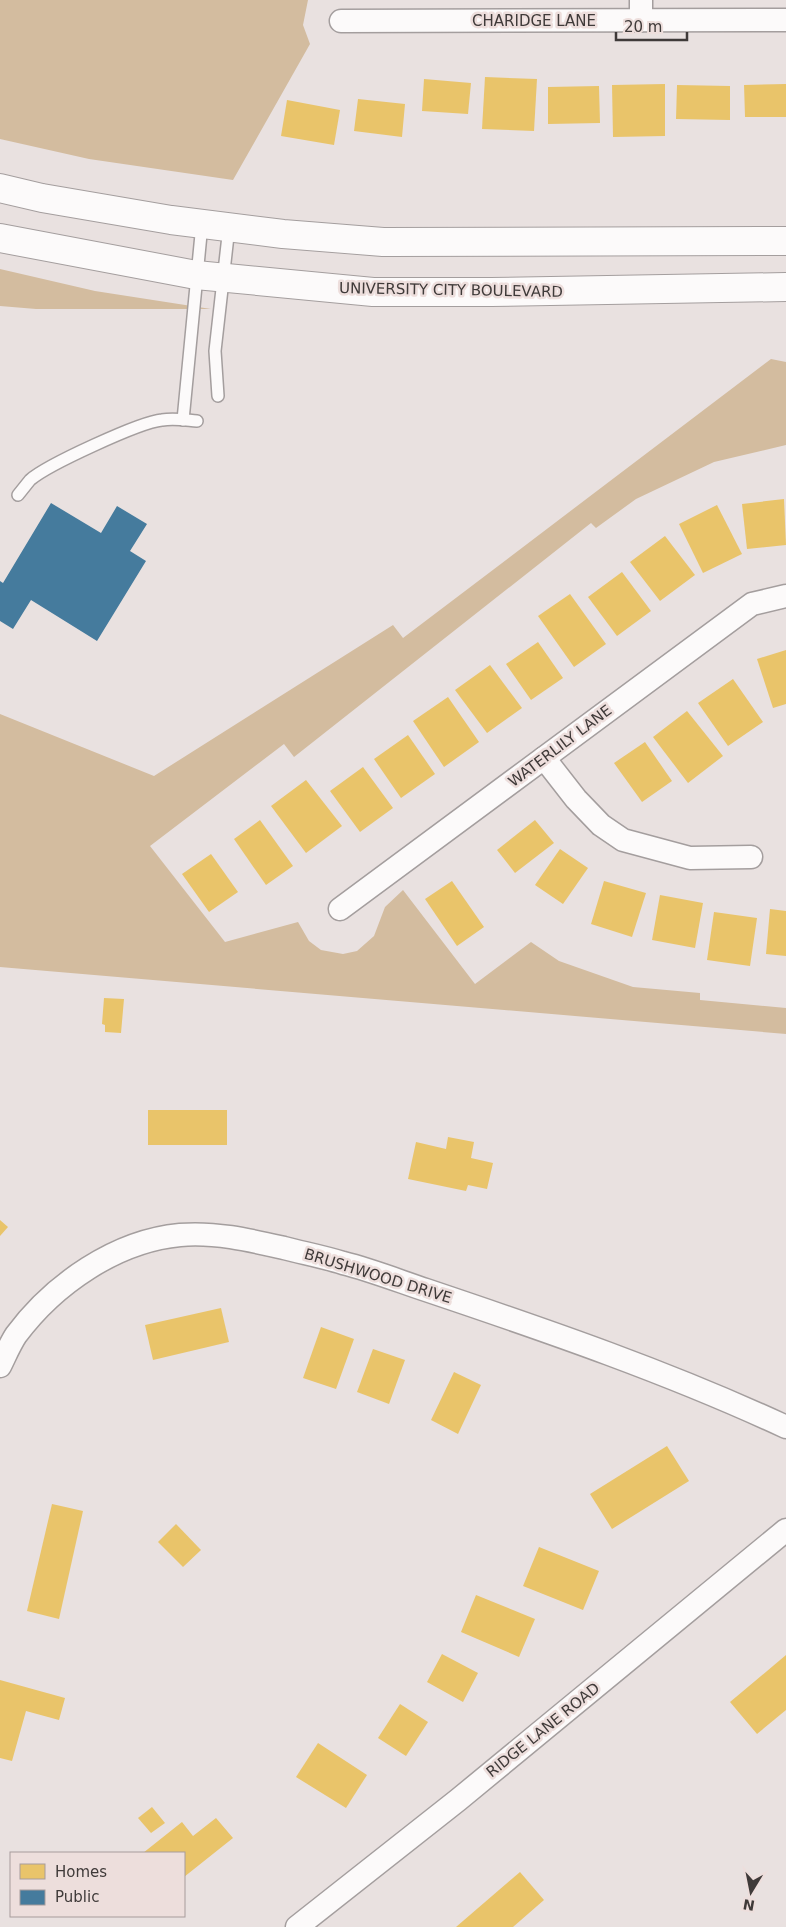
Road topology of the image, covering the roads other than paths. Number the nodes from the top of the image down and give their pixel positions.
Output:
1 (641, 10) edge
2 (786, 20) edge
3 (341, 22) dead end
4 (0, 188) edge
5 (202, 224) junction
6 (229, 227) junction
7 (0, 238) edge
8 (786, 241) edge
9 (196, 275) junction
10 (223, 278) junction
11 (786, 287) edge
12 (218, 396) dead end
13 (183, 420) junction
14 (197, 421) dead end
15 (18, 495) dead end
16 (786, 596) edge
17 (544, 758) junction
18 (750, 857) dead end
19 (340, 909) dead end
20 (0, 1366) edge
21 (786, 1427) edge
22 (786, 1530) edge
23 (297, 1927) edge

1 - 2 street, CHARIDGE LANE
1 - 3 street, CHARIDGE LANE
4 - 5 main road
5 - 6 main road
5 - 9 lane
6 - 8 main road
6 - 10 lane
7 - 9 main road, UNIVERSITY CITY BOULEVARD
9 - 10 main road, UNIVERSITY CITY BOULEVARD
9 - 13 lane
10 - 11 main road, UNIVERSITY CITY BOULEVARD
10 - 12 lane
13 - 14 lane
13 - 15 lane
16 - 17 street, WATERLILY LANE
17 - 18 street
17 - 19 street, WATERLILY LANE
20 - 21 street, BRUSHWOOD DRIVE
22 - 23 street, RIDGE LANE ROAD

